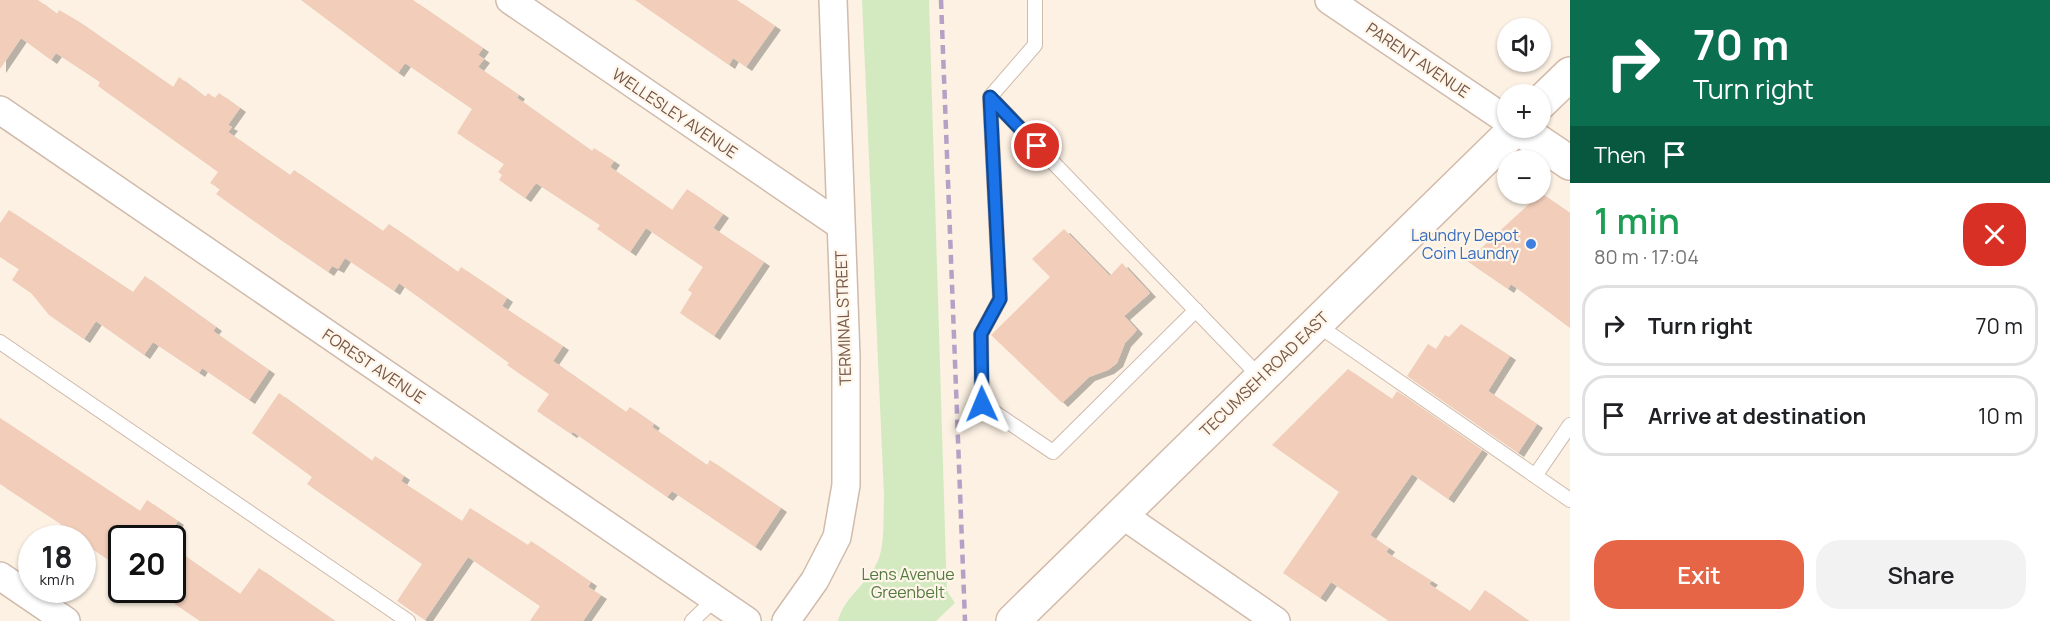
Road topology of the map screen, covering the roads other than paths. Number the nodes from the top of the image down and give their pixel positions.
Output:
1 (510, 0) edge
2 (833, 0) edge
3 (1035, 0) edge
4 (1335, 2) edge
5 (1570, 74) edge
6 (1551, 92) edge
7 (990, 97) junction
8 (0, 110) edge
9 (1497, 112) edge
10 (1507, 138) edge
11 (1532, 138) edge
12 (1570, 163) edge
13 (840, 225) junction
14 (1196, 310) junction
15 (1316, 324) junction
16 (0, 342) edge
17 (1261, 378) junction
18 (1570, 425) edge
19 (1535, 476) junction
20 (1570, 500) edge
21 (1121, 514) junction
22 (0, 576) edge
23 (715, 599) junction
24 (66, 621) edge
25 (408, 621) edge
26 (692, 621) edge
27 (747, 621) edge
28 (786, 621) edge
29 (1013, 621) edge
30 (1276, 621) edge

1 - 13 street, WELLESLEY AVENUE
2 - 13 street, TERMINAL STREET
3 - 7 lane
4 - 9 street, PARENT AVENUE
5 - 6 main road
7 - 14 lane
7 - 14 lane
8 - 23 street, FOREST AVENUE
10 - 15 main road, TECUMSEH ROAD EAST
11 - 12 main road
13 - 28 street, TERMINAL STREET
14 - 17 lane
15 - 17 main road, TECUMSEH ROAD EAST
15 - 19 lane
16 - 25 lane
17 - 21 main road, TECUMSEH ROAD EAST
18 - 19 lane
19 - 20 lane
21 - 29 main road, TECUMSEH ROAD EAST
21 - 30 street
22 - 24 street
23 - 26 lane
23 - 27 street, FOREST AVENUE

